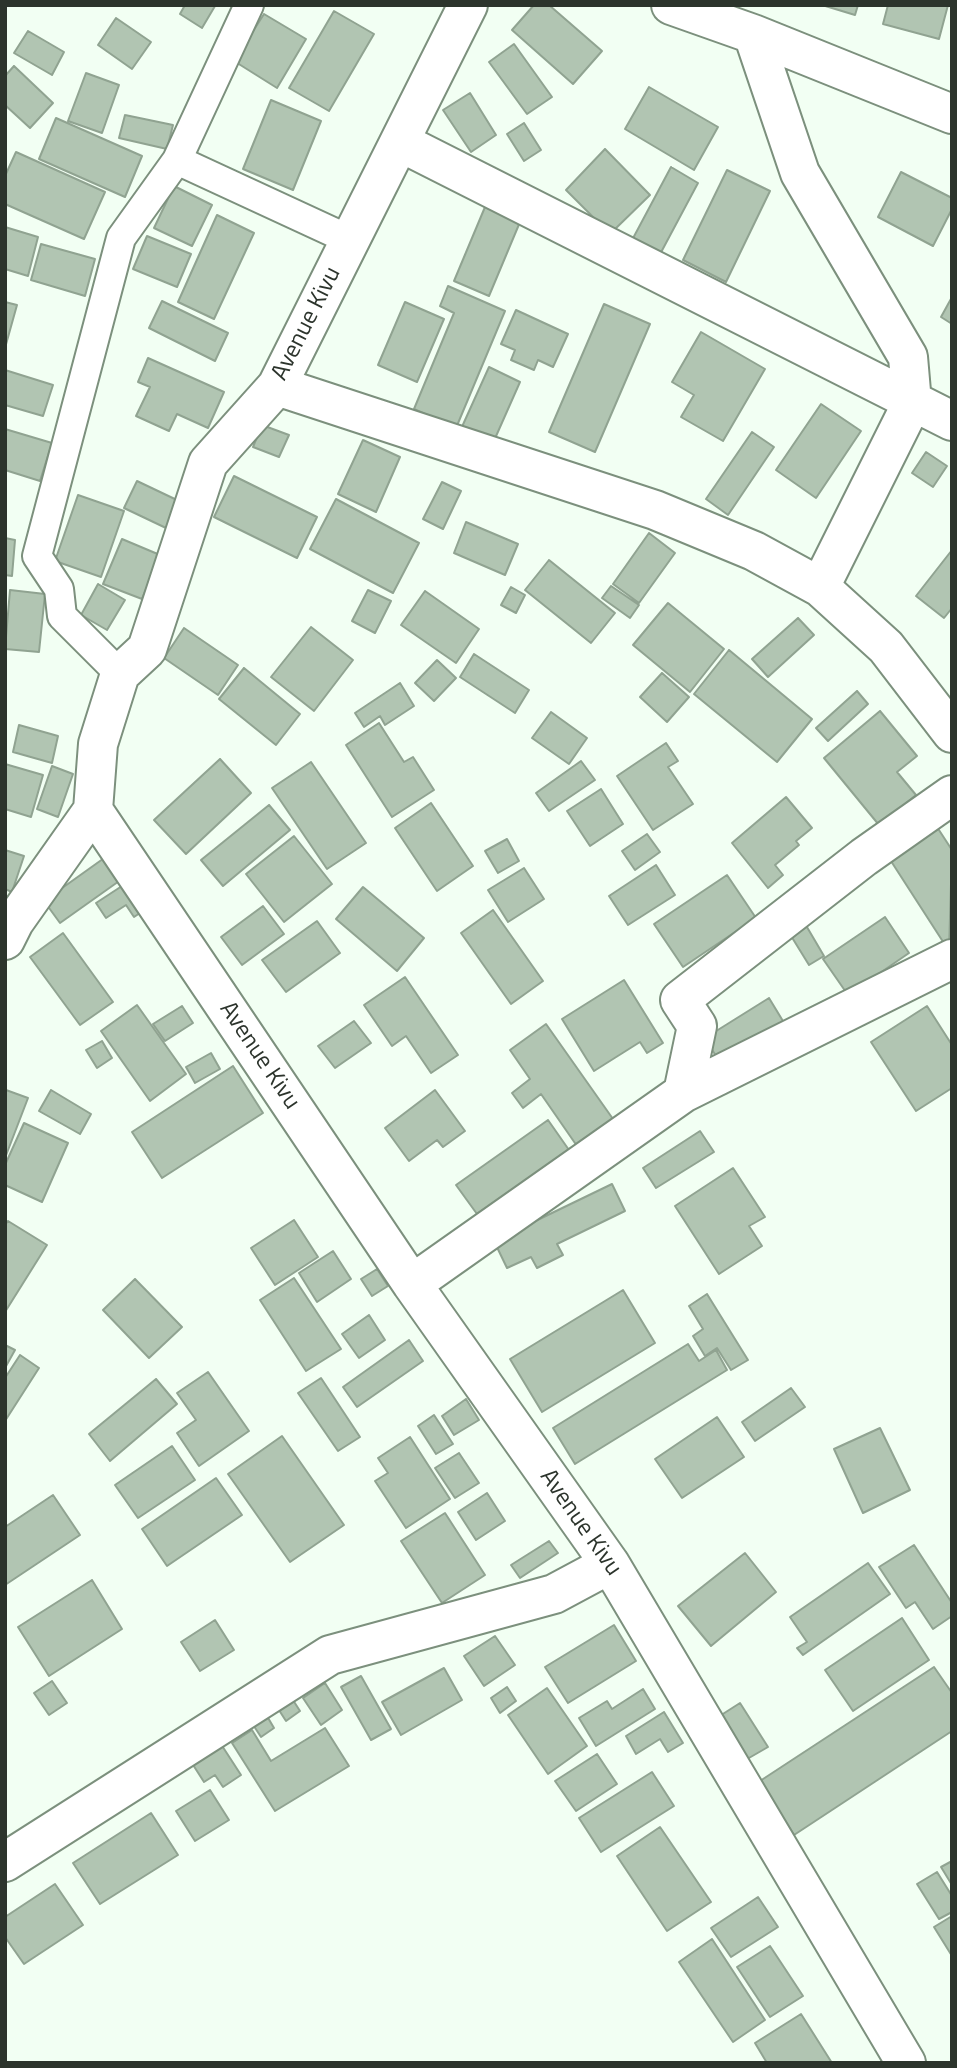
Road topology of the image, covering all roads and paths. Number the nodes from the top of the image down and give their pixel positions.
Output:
1 (249, 5) edge
2 (468, 5) edge
3 (670, 5) edge
4 (753, 34) junction
5 (952, 114) edge
6 (400, 142) junction
7 (177, 160) junction
8 (350, 240) junction
9 (277, 386) junction
10 (912, 403) junction
11 (952, 421) edge
12 (820, 587) junction
13 (120, 674) junction
14 (952, 733) edge
15 (952, 795) edge
16 (93, 810) junction
17 (5, 940) edge
18 (952, 959) edge
19 (683, 1093) junction
20 (412, 1284) junction
21 (610, 1564) junction
22 (5, 1862) edge
23 (906, 2063) edge

1 - 7 lane
2 - 6 street, Avenue Kivu
3 - 4 street
4 - 5 street
4 - 10 street
6 - 8 street, Avenue Kivu
6 - 10 street
7 - 8 lane
7 - 13 lane
8 - 9 street, Avenue Kivu
9 - 12 street
9 - 13 street, Avenue Kivu
10 - 11 street
10 - 12 street
12 - 14 street
13 - 16 street, Avenue Kivu
15 - 19 street
16 - 17 street
16 - 20 street, Avenue Kivu
18 - 19 street
19 - 20 street
20 - 21 street, Avenue Kivu
21 - 22 street
21 - 23 street, Avenue Kivu

